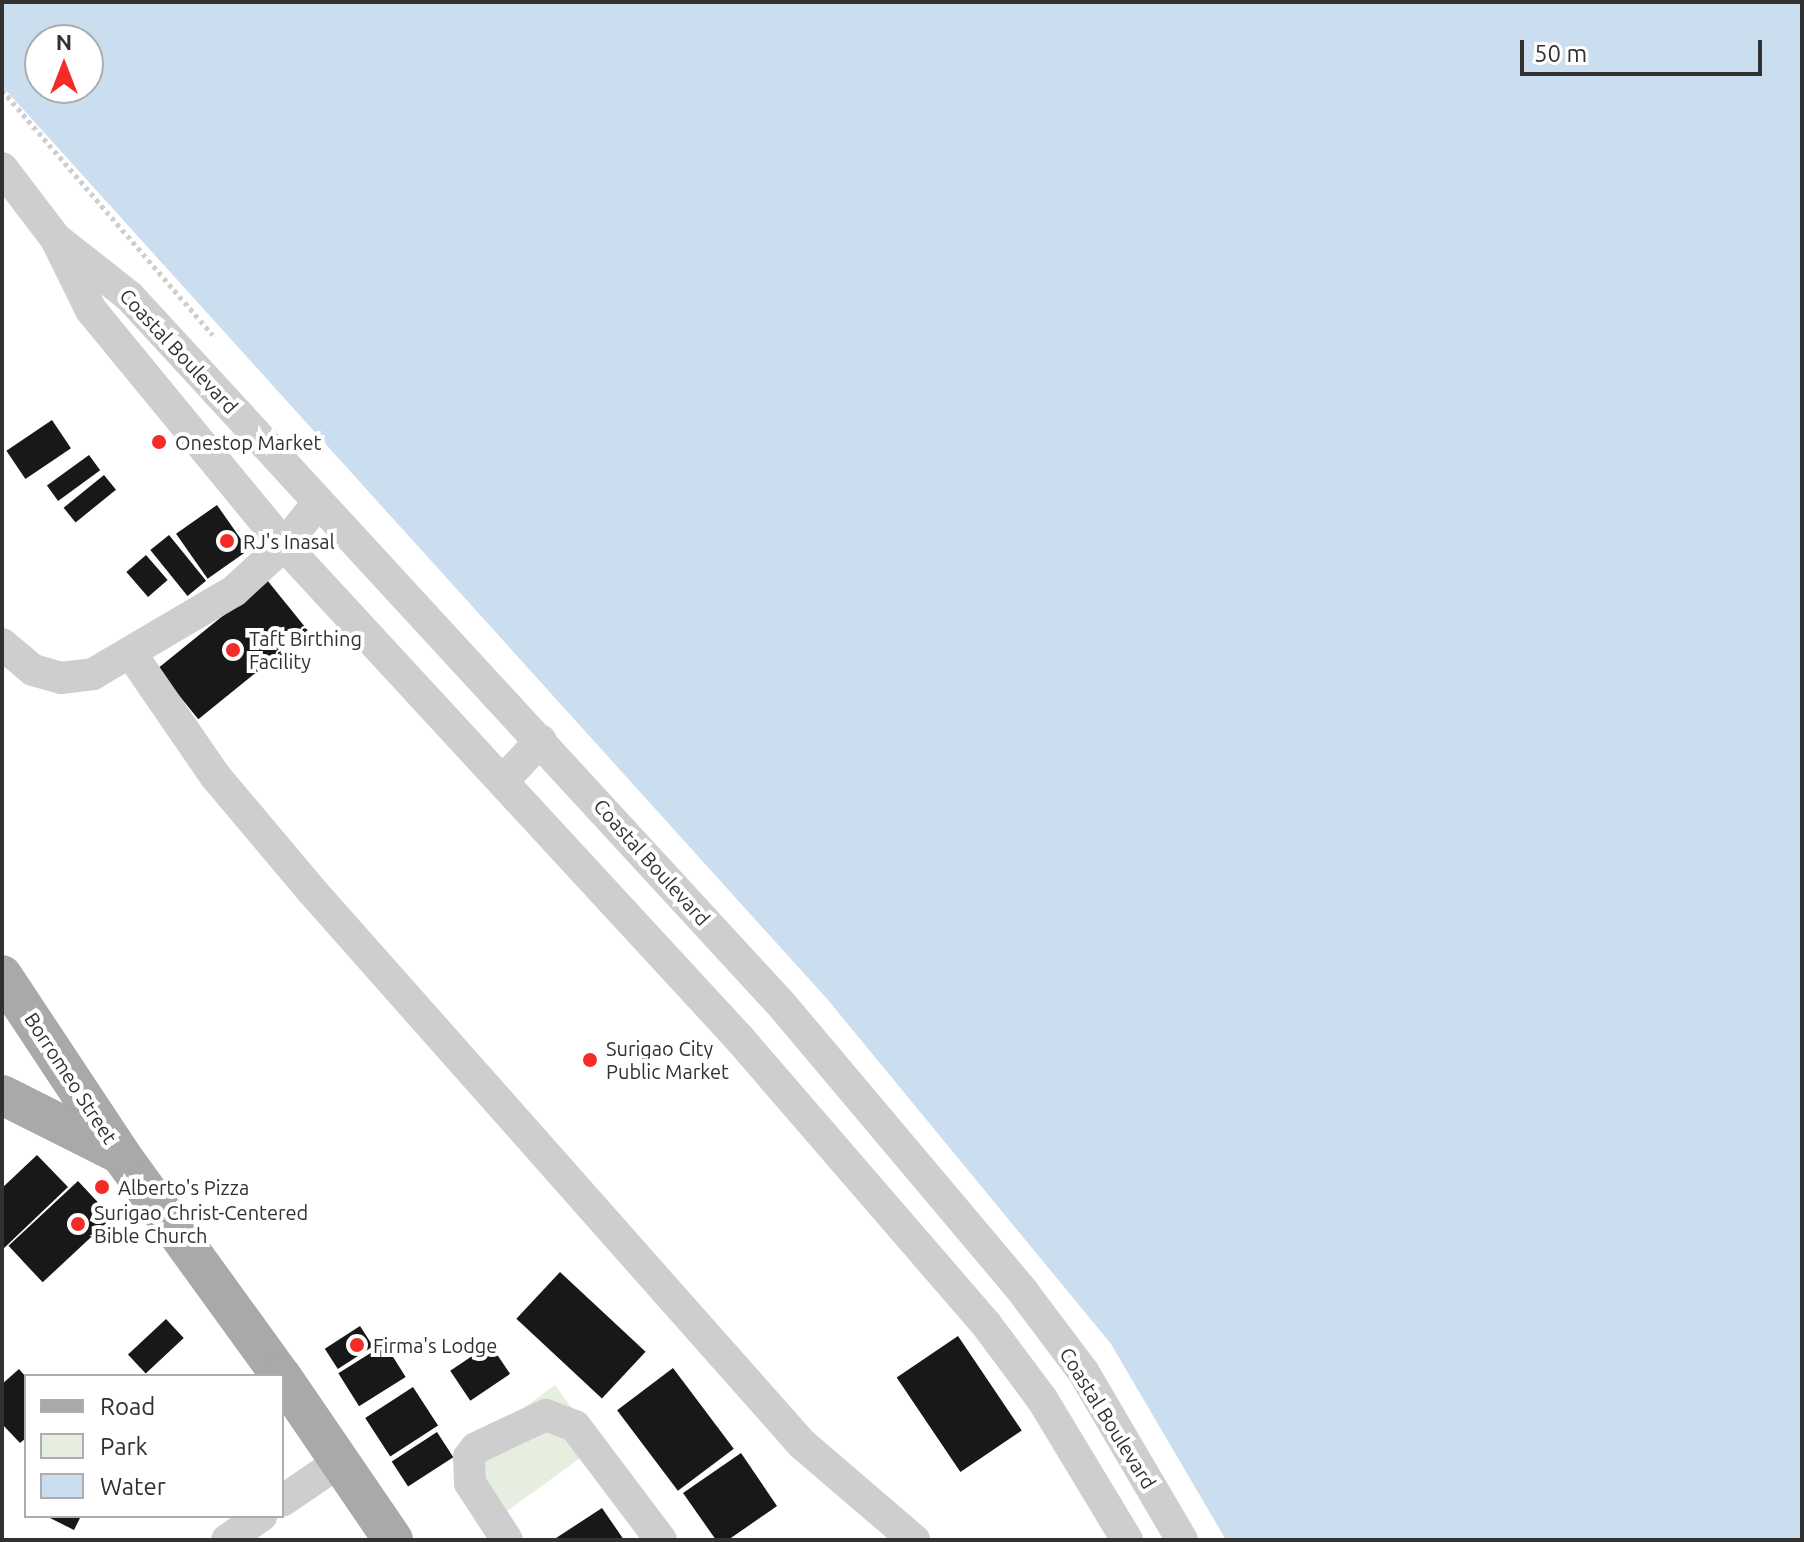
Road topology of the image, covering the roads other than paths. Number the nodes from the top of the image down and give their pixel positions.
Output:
1 (2, 168) edge
2 (56, 239) junction
3 (318, 503) junction
4 (284, 545) junction
5 (2, 644) edge
6 (132, 655) junction
7 (541, 740) junction
8 (504, 780) junction
9 (2, 975) edge
10 (781, 1004) junction
11 (739, 1038) junction
12 (2, 1095) edge
13 (121, 1155) junction
14 (1024, 1293) junction
15 (986, 1324) junction
16 (280, 1374) edge
17 (284, 1380) edge
18 (342, 1460) junction
19 (284, 1500) edge
20 (258, 1518) edge
21 (227, 1540) edge
22 (393, 1540) edge
23 (507, 1540) edge
24 (661, 1540) edge
25 (914, 1540) edge
26 (1127, 1540) edge
27 (1182, 1540) edge

1 - 2 street, Coastal Boulevard
2 - 3 street, Coastal Boulevard
2 - 4 street, Coastal Boulevard
3 - 4 street
3 - 7 street, Coastal Boulevard
4 - 6 street
4 - 8 street, Coastal Boulevard
5 - 6 street
6 - 25 street
7 - 8 street
7 - 10 street, Coastal Boulevard
8 - 11 street, Coastal Boulevard
9 - 13 main road, Borromeo Street
10 - 11 street
10 - 14 street, Coastal Boulevard
11 - 15 street, Coastal Boulevard
12 - 13 main road
13 - 16 main road, Borromeo Street
14 - 15 street
14 - 27 street, Coastal Boulevard
15 - 26 street, Coastal Boulevard
17 - 18 main road, Borromeo Street
18 - 19 street
18 - 22 main road, Borromeo Street
20 - 21 street
23 - 24 street

